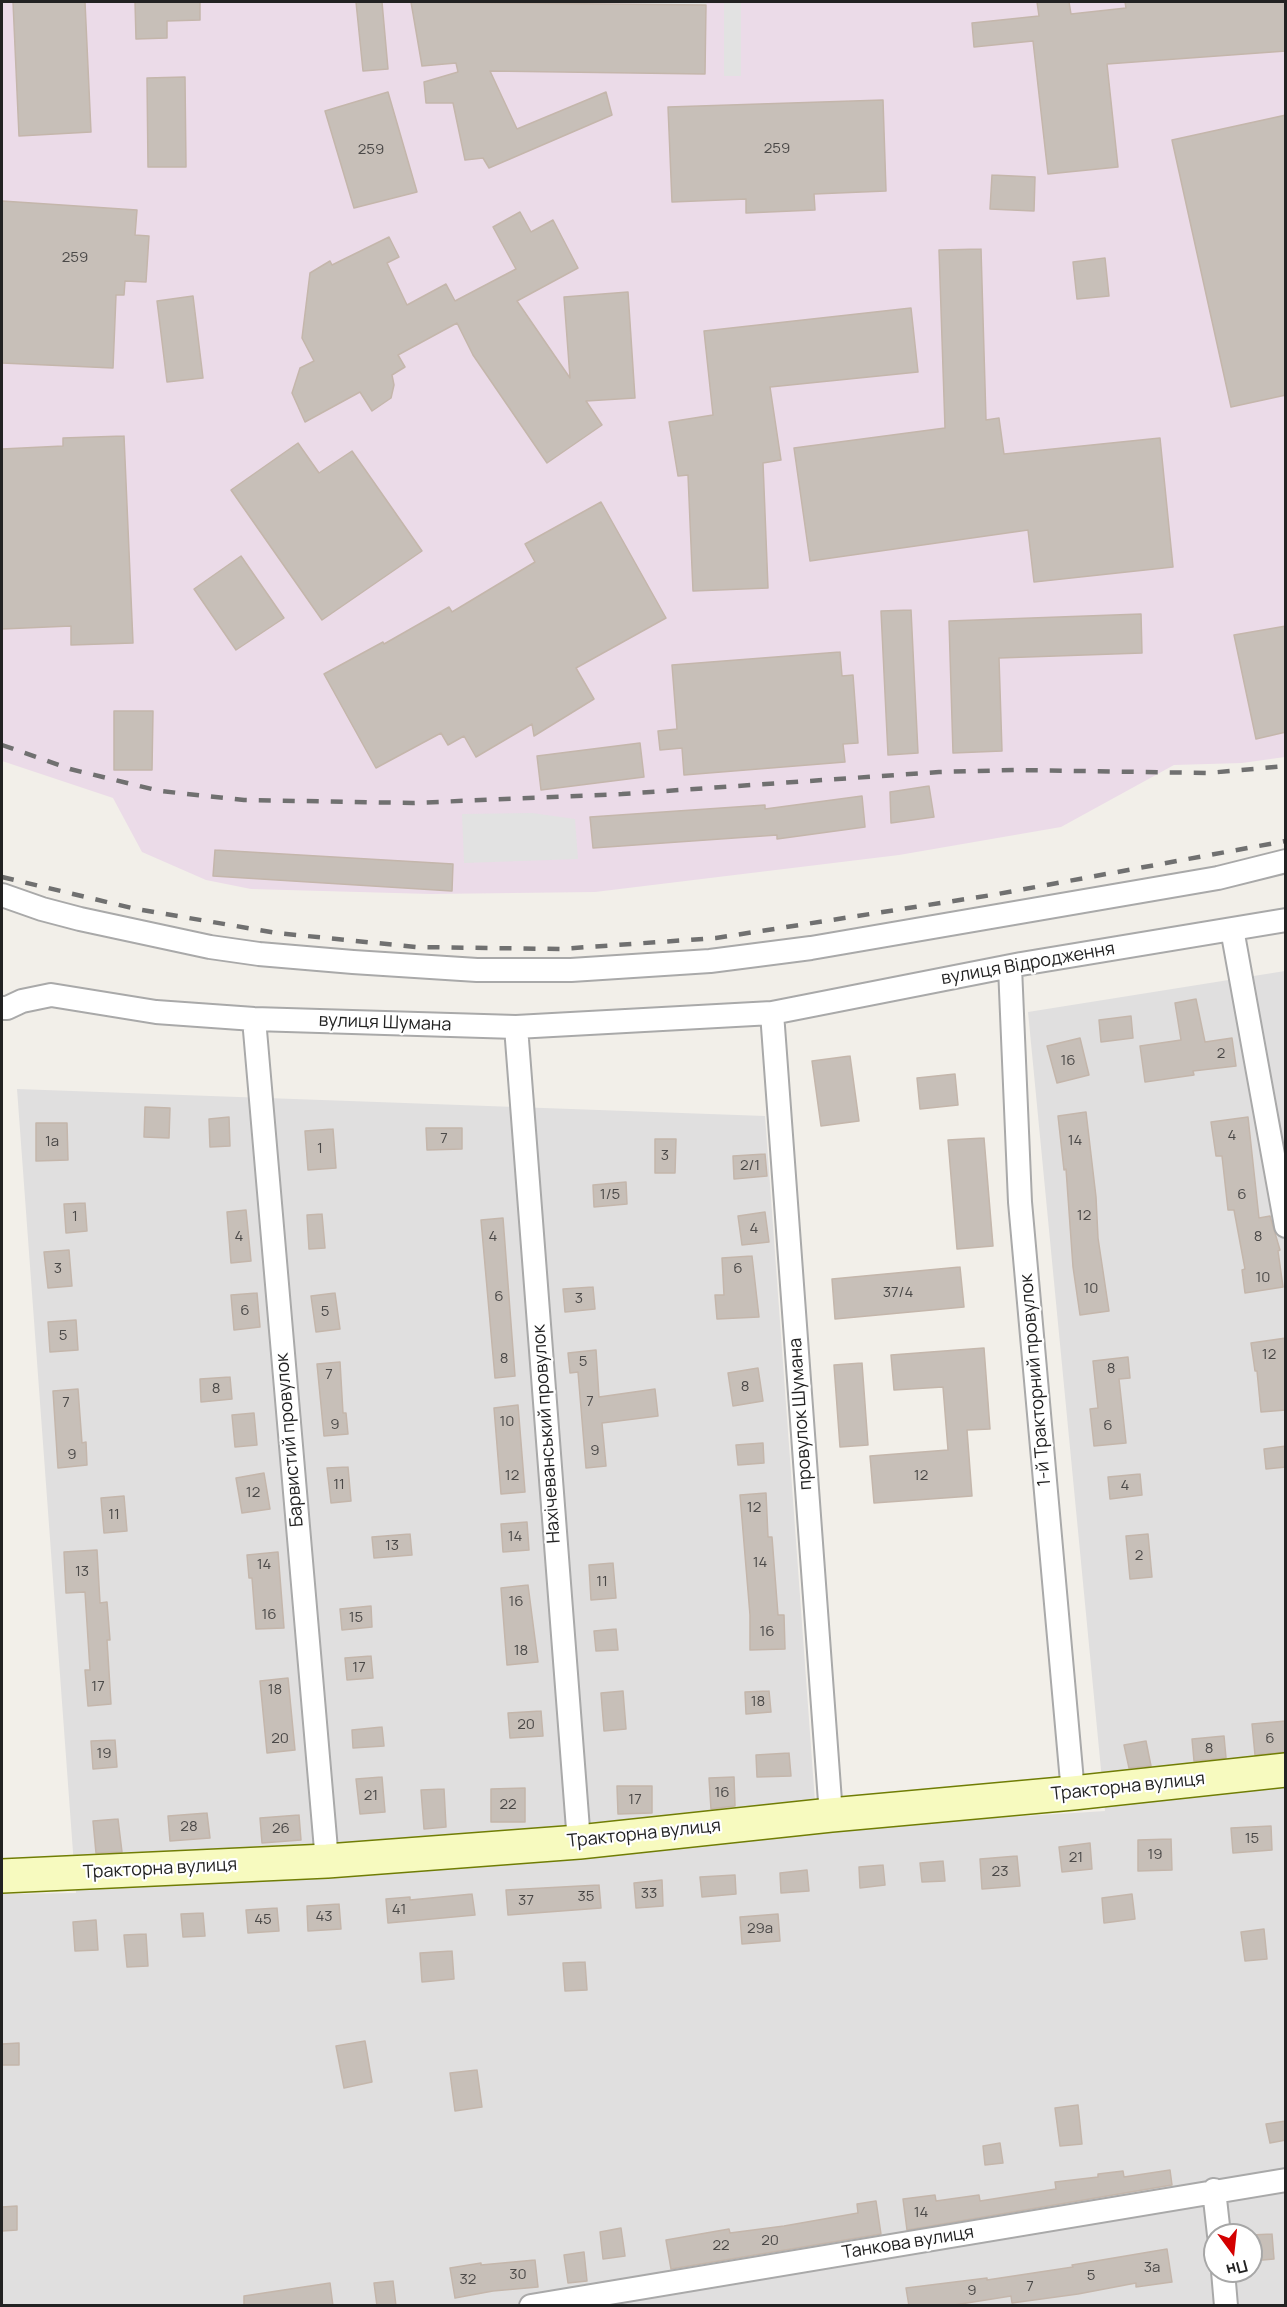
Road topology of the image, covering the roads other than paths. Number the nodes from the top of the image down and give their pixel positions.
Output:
1 (1286, 861) edge
2 (2, 895) edge
3 (1286, 920) edge
4 (1232, 929) junction
5 (1010, 967) junction
6 (3, 1013) edge
7 (772, 1013) junction
8 (254, 1019) junction
9 (516, 1026) junction
10 (1286, 1226) edge
11 (1286, 1770) edge
12 (1073, 1793) junction
13 (831, 1815) junction
14 (579, 1842) junction
15 (327, 1861) junction
16 (2, 1876) edge
17 (1286, 2180) edge
18 (1214, 2190) junction
19 (1218, 2223) edge
20 (1224, 2283) edge
21 (531, 2306) edge
22 (1226, 2306) edge

1 - 2 street
3 - 4 street, вулиця Відродження
4 - 5 street, вулиця Відродження
4 - 10 street
5 - 7 street, вулиця Відродження
5 - 12 street, 1-й Тракторний провулок
6 - 8 street, вулиця Шумана
7 - 9 street, вулиця Шумана
7 - 13 street, провулок Шумана
8 - 9 street, вулиця Шумана
8 - 15 street, Барвистий провулок
9 - 14 street, Нахічеванський провулок
11 - 12 street, Тракторна вулиця
12 - 13 street, Тракторна вулиця
13 - 14 street, Тракторна вулиця
14 - 15 street, Тракторна вулиця
15 - 16 street, Тракторна вулиця
17 - 18 street, Танкова вулиця
18 - 19 street
18 - 21 street, Танкова вулиця
20 - 22 street

